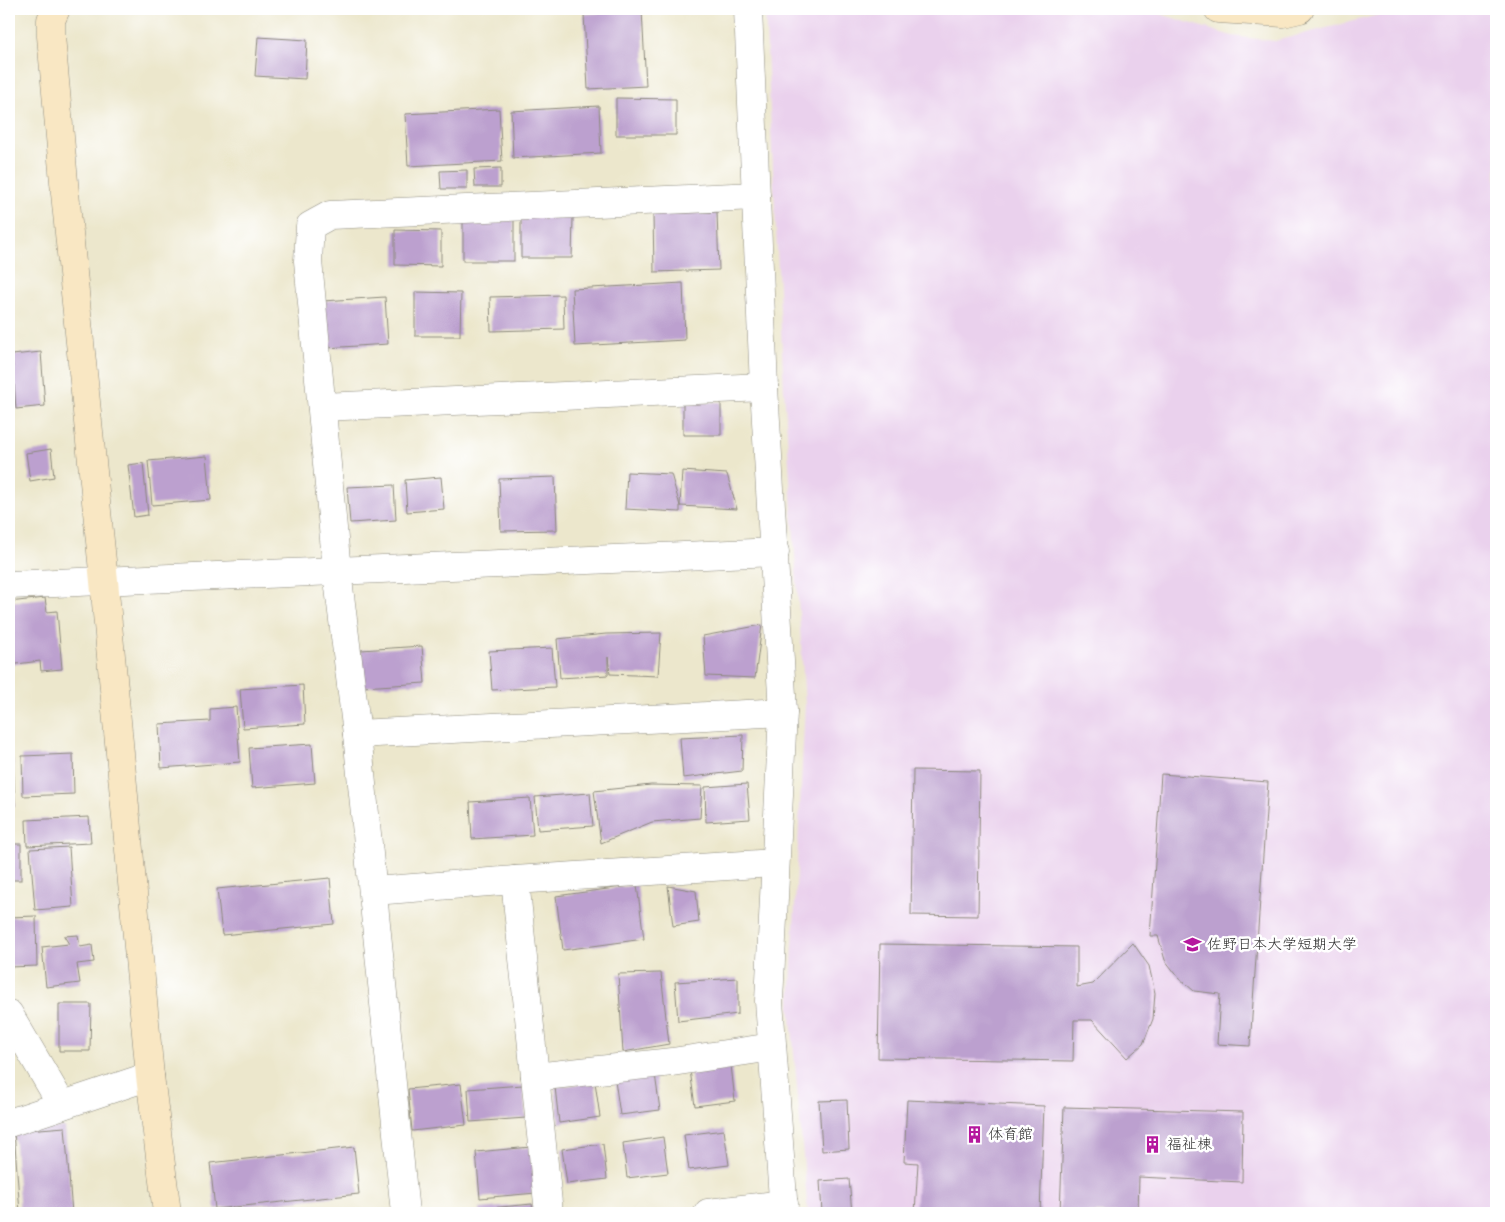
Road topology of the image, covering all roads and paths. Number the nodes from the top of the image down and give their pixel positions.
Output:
1 (56, 9) edge
2 (748, 9) edge
3 (1218, 9) edge
4 (1300, 9) edge
5 (756, 196) junction
6 (764, 387) junction
7 (322, 407) junction
8 (775, 552) junction
9 (337, 571) junction
10 (104, 581) junction
11 (9, 585) edge
12 (783, 712) junction
13 (357, 734) junction
14 (775, 862) junction
15 (515, 880) junction
16 (374, 891) junction
17 (9, 1014) edge
18 (772, 1047) junction
19 (150, 1076) junction
20 (535, 1077) junction
21 (62, 1104) junction
22 (9, 1123) edge
23 (784, 1209) edge
24 (167, 1213) edge
25 (405, 1213) edge
26 (549, 1213) edge
27 (708, 1213) edge

1 - 10 street
2 - 5 street
3 - 4 street
5 - 6 street
5 - 7 street
6 - 7 street
6 - 8 street
7 - 9 street
8 - 9 street
8 - 12 street
9 - 10 street
9 - 13 street
10 - 11 street
10 - 19 street
12 - 13 street
12 - 14 street
13 - 16 street
14 - 15 street
14 - 18 street
15 - 16 street
15 - 20 street
16 - 25 street
17 - 21 street
18 - 20 street
18 - 23 street
19 - 21 street
19 - 24 street
20 - 26 street
21 - 22 street
23 - 27 street

